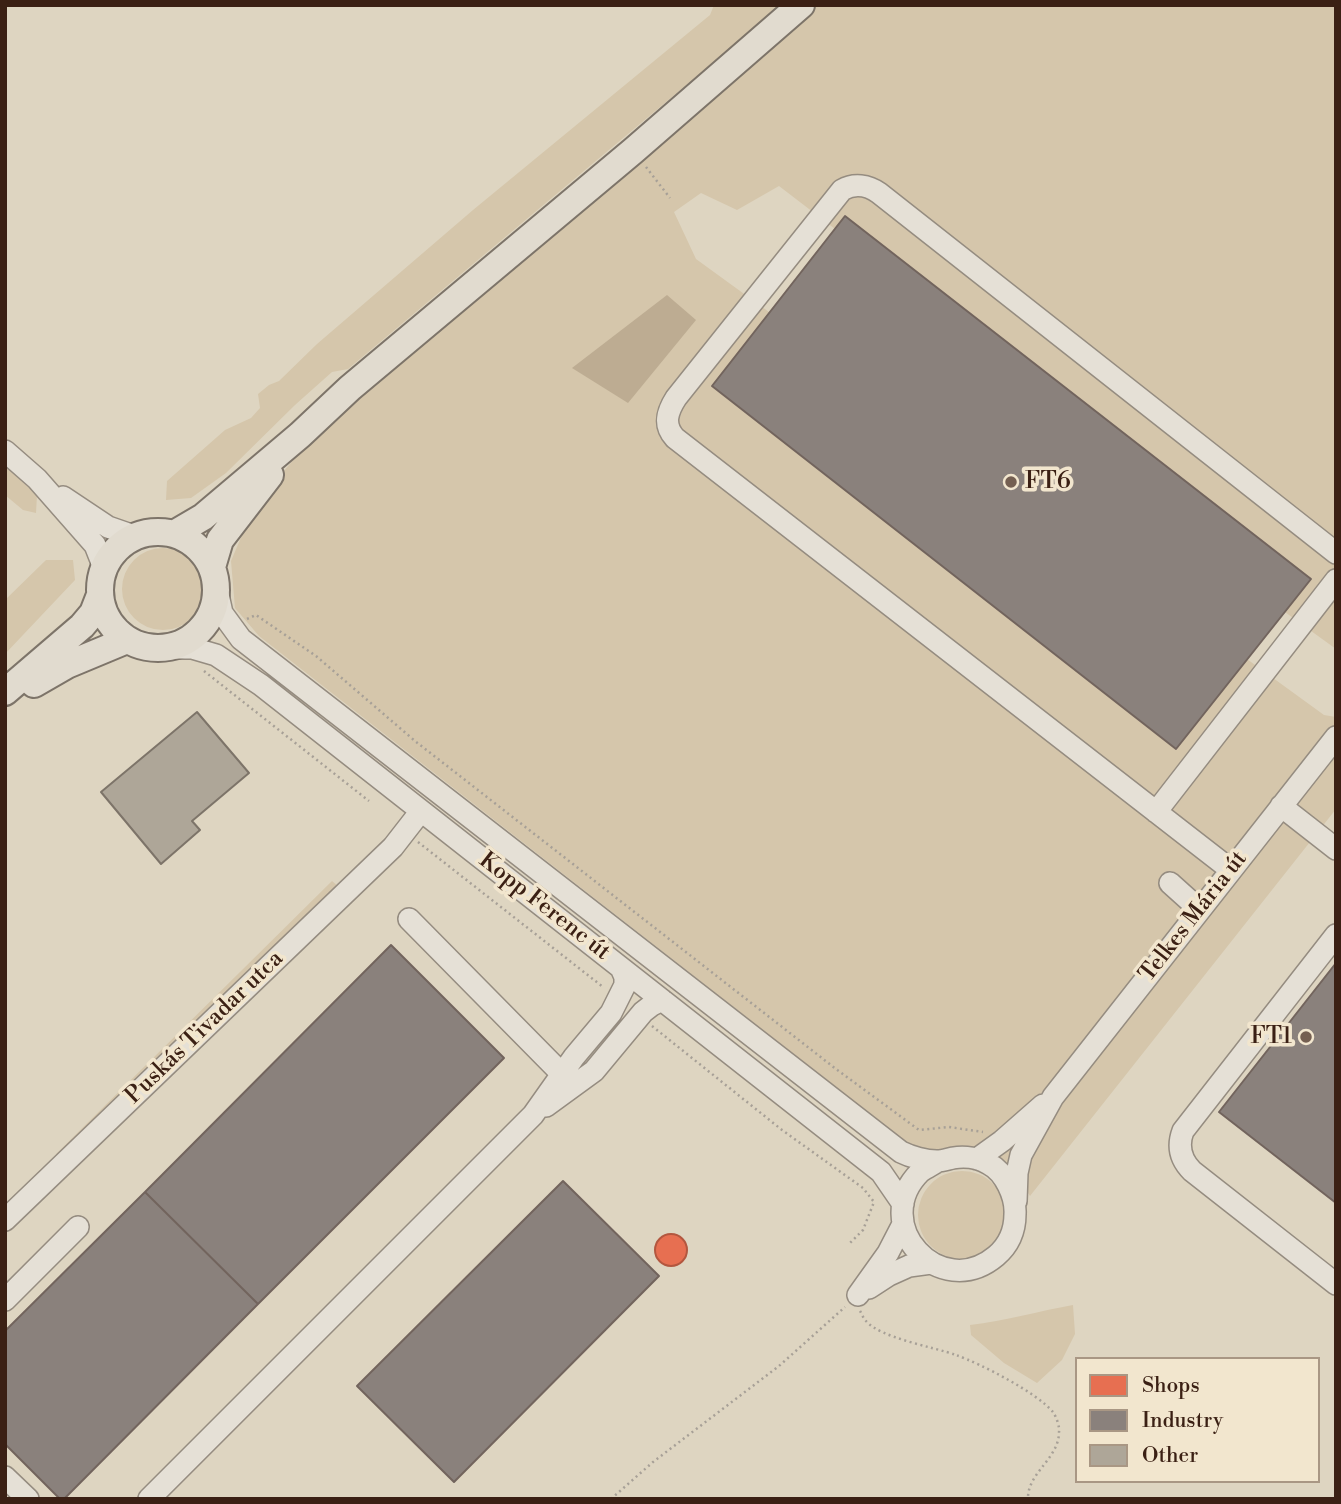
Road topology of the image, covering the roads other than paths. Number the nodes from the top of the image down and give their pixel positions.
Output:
1 (801, 5) edge
2 (300, 435) junction
3 (5, 451) edge
4 (37, 479) junction
5 (174, 534) junction
6 (134, 536) junction
7 (1336, 553) edge
8 (104, 568) junction
9 (214, 578) junction
10 (1336, 580) edge
11 (100, 596) junction
12 (127, 640) junction
13 (163, 648) junction
14 (5, 692) edge
15 (5, 700) edge
16 (1336, 737) edge
17 (1281, 806) junction
18 (421, 811) junction
19 (1156, 811) junction
20 (1336, 849) edge
21 (1231, 870) junction
22 (1170, 883) dead end
23 (1200, 910) junction
24 (409, 919) dead end
25 (1336, 935) edge
26 (621, 968) junction
27 (662, 1000) junction
28 (562, 1074) junction
29 (1053, 1097) junction
30 (533, 1115) junction
31 (977, 1159) junction
32 (938, 1161) junction
33 (1016, 1210) junction
34 (903, 1214) junction
35 (5, 1220) edge
36 (78, 1227) dead end
37 (931, 1263) junction
38 (1336, 1284) edge
39 (5, 1300) edge
40 (5, 1477) edge
41 (28, 1499) edge
42 (149, 1499) edge

1 - 2 main road
2 - 5 main road
2 - 9 main road
3 - 4 street
4 - 6 street
4 - 8 street
5 - 6 main road
5 - 9 main road
6 - 8 main road
7 - 19 street
8 - 11 main road
9 - 13 main road
9 - 32 street, Kopp Ferenc út
10 - 19 street
11 - 12 main road
11 - 14 main road
12 - 13 main road
12 - 15 main road
13 - 18 street, Kopp Ferenc út
16 - 17 street, Telkes Mária út
17 - 20 street
17 - 21 street, Telkes Mária út
18 - 26 street, Kopp Ferenc út
18 - 35 street, Puskás Tivadar utca
19 - 21 street
21 - 23 street, Telkes Mária út
22 - 23 street
23 - 29 street, Telkes Mária út
24 - 28 street
25 - 38 street
26 - 27 street, Kopp Ferenc út
26 - 28 street
27 - 30 street
27 - 34 street, Kopp Ferenc út
28 - 30 street
29 - 31 street
29 - 33 street
30 - 42 street
31 - 32 street
31 - 33 street
32 - 34 street
33 - 37 street
34 - 37 street
34 - 37 street
36 - 39 street
40 - 41 street

